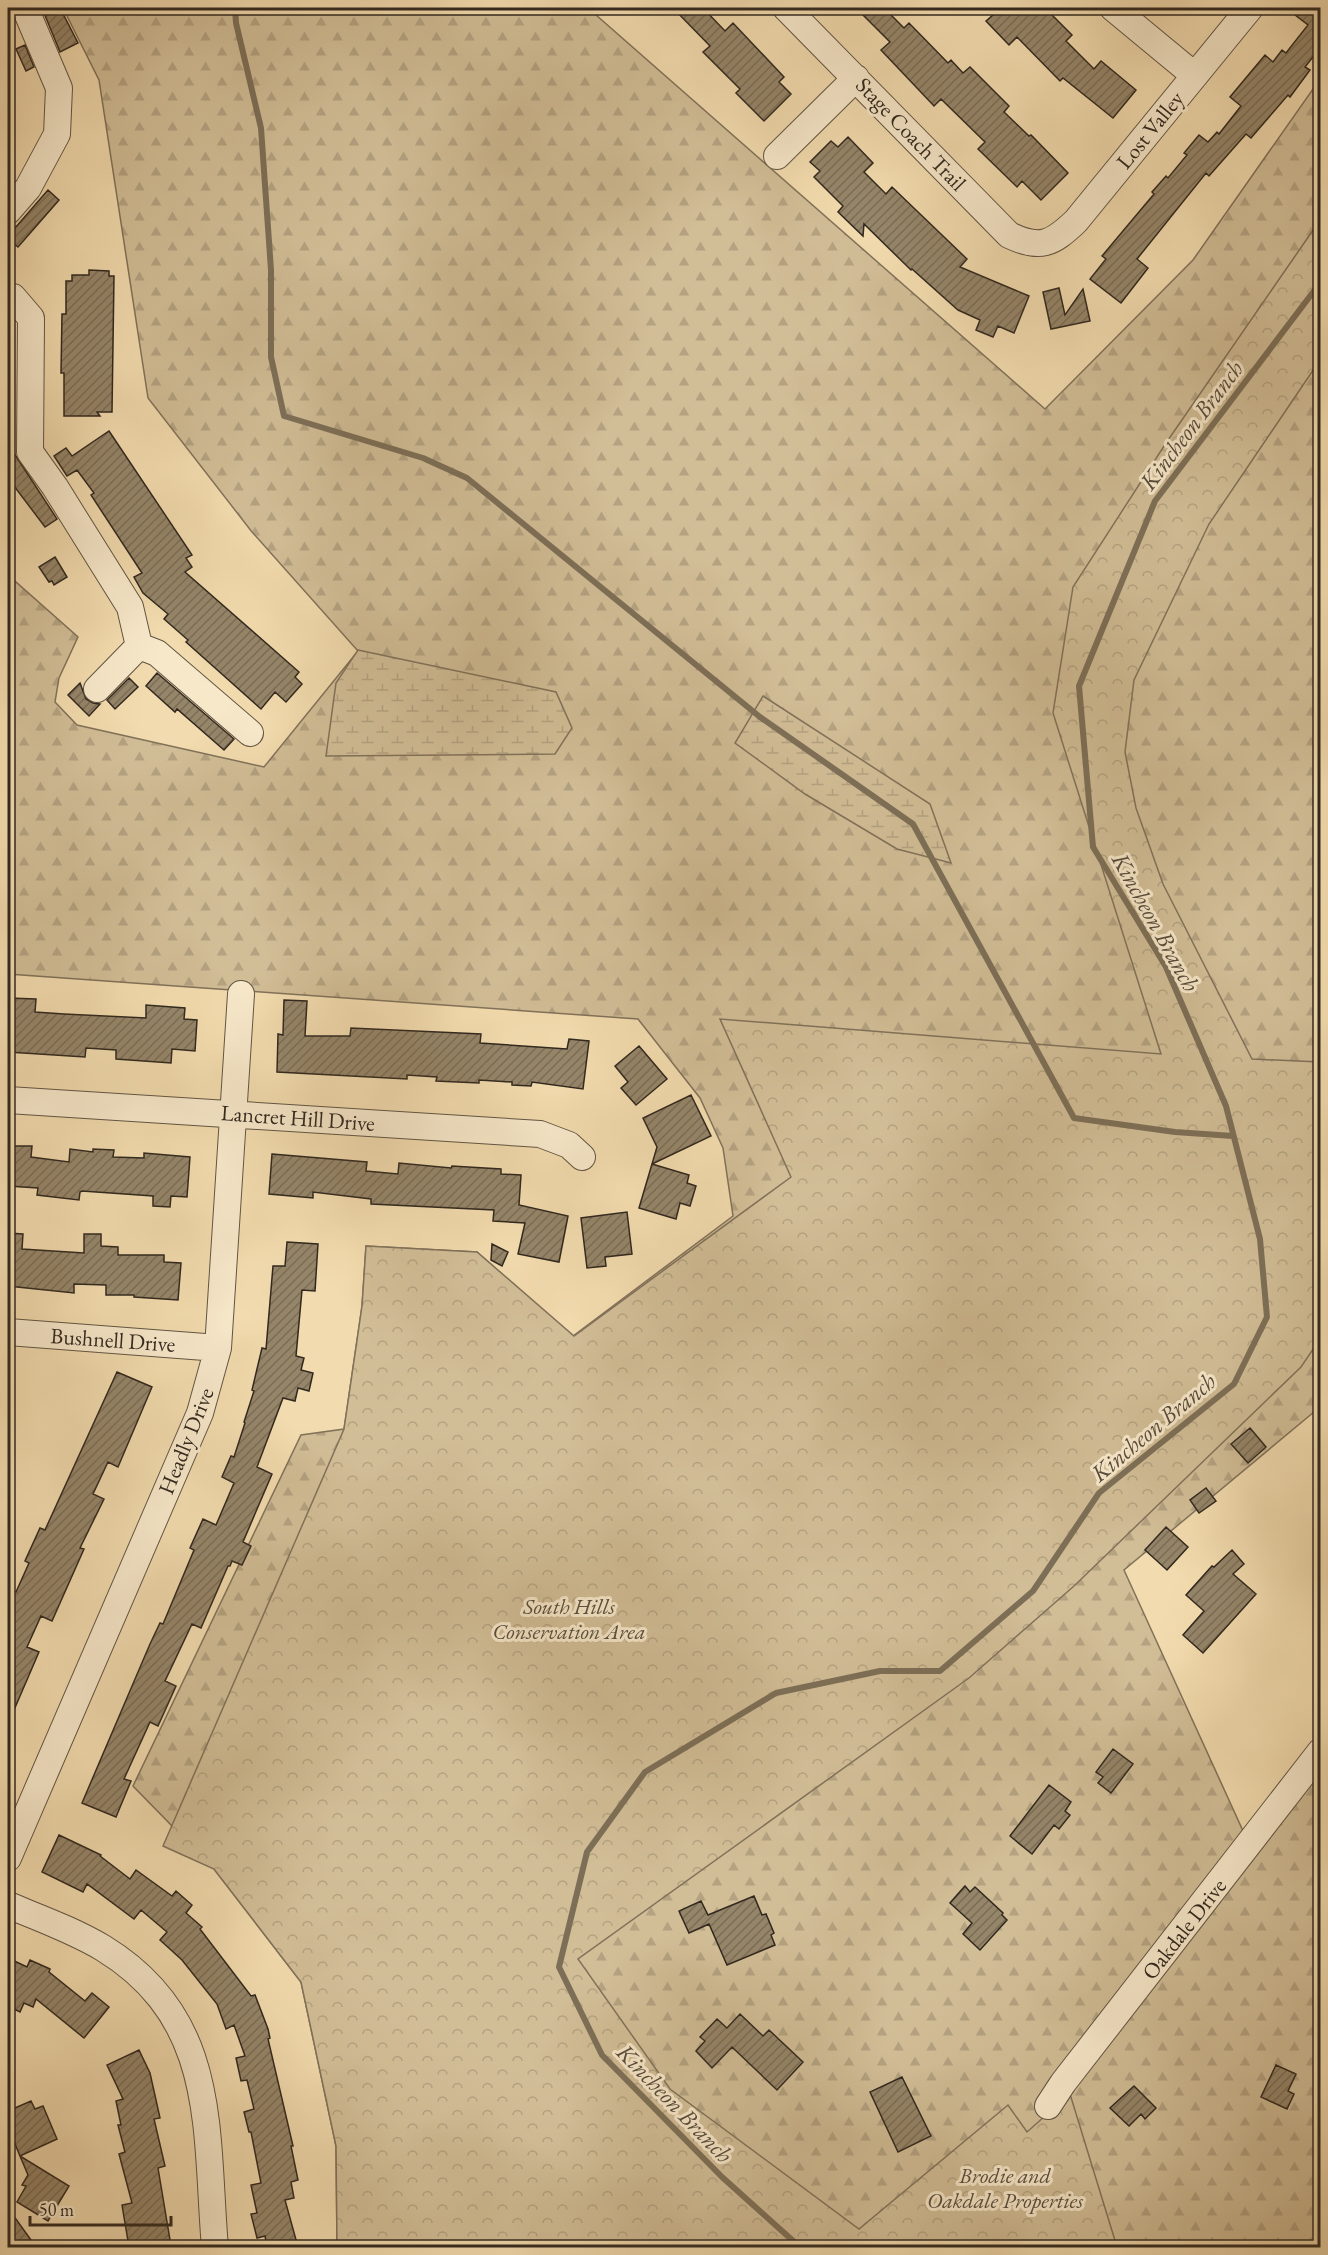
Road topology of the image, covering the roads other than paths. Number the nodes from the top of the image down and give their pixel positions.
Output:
1 (25, 8) edge
2 (786, 8) edge
3 (1113, 8) edge
4 (1250, 8) edge
5 (1194, 75) junction
6 (856, 78) junction
7 (777, 156) dead end
8 (8, 212) edge
9 (1044, 244) joint
10 (9, 298) edge
11 (139, 646) junction
12 (97, 689) dead end
13 (250, 733) dead end
14 (241, 994) dead end
15 (8, 1100) edge
16 (234, 1114) junction
17 (582, 1157) dead end
18 (8, 1332) edge
19 (218, 1348) junction
20 (1320, 1752) edge
21 (8, 1858) edge
22 (8, 1905) edge
23 (1048, 2106) dead end
24 (215, 2247) edge

1 - 8 street
2 - 6 street, Stage Coach Trail
3 - 5 street
4 - 5 street, Lost Valley
5 - 9 street, Lost Valley
6 - 7 street
6 - 9 street, Stage Coach Trail
10 - 11 street
11 - 12 street
11 - 13 street
14 - 16 street, Headly Drive
15 - 16 street, Lancret Hill Drive
16 - 17 street, Lancret Hill Drive
16 - 19 street, Headly Drive
18 - 19 street, Bushnell Drive
19 - 21 street, Headly Drive
20 - 23 street, Oakdale Drive
22 - 24 street

